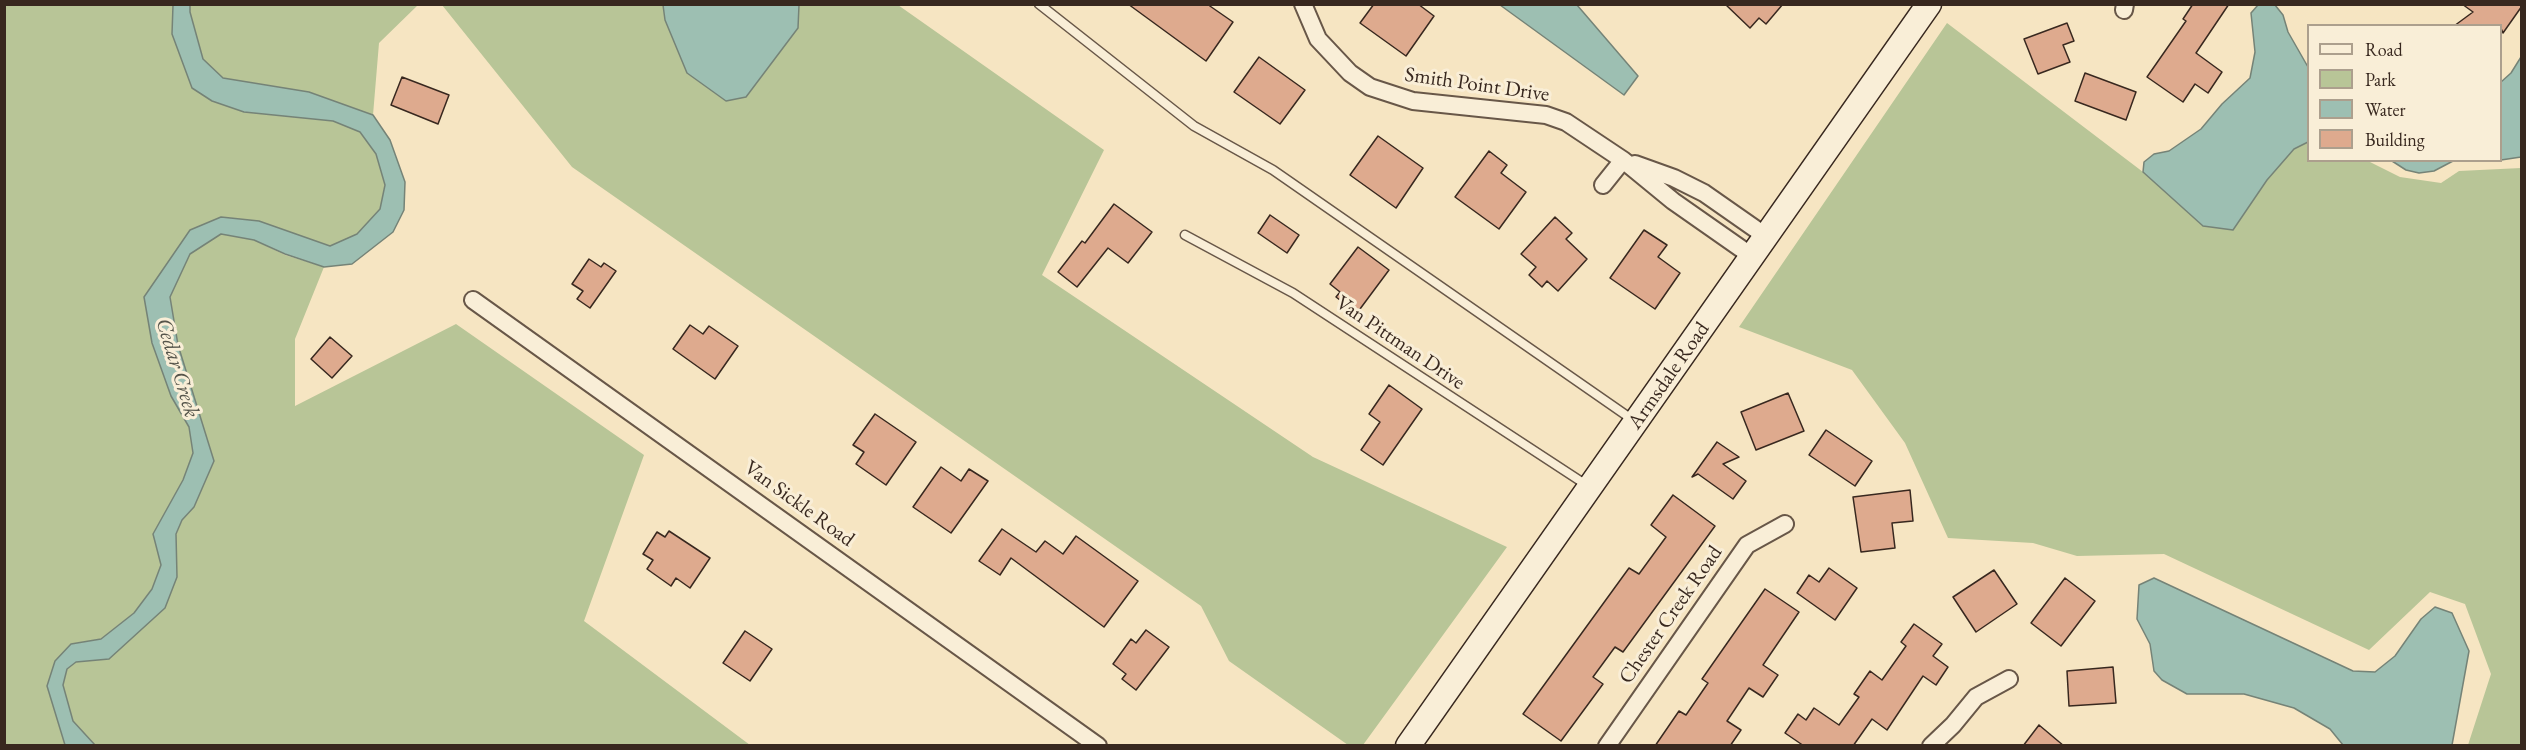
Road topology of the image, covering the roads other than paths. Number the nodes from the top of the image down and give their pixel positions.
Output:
1 (1039, 4) edge
2 (1302, 4) edge
3 (1929, 4) edge
4 (1623, 160) junction
5 (1603, 185) dead end
6 (1185, 235) dead end
7 (1767, 237) junction
8 (1753, 257) junction
9 (473, 300) dead end
10 (1636, 422) junction
11 (1590, 488) junction
12 (1785, 524) dead end
13 (2009, 679) dead end
14 (1098, 746) edge
15 (1408, 746) edge
16 (1607, 746) edge
17 (1931, 746) edge

1 - 10 lane
2 - 4 street, Smith Point Drive
3 - 7 street, Armsdale Road
4 - 5 street
4 - 7 street
4 - 8 street, Smith Point Drive
6 - 11 lane, Van Pittman Drive
7 - 8 street, Armsdale Road
8 - 10 street, Armsdale Road
9 - 14 street, Van Sickle Road
10 - 11 street, Armsdale Road
11 - 15 street, Armsdale Road
12 - 16 street, Chester Creek Road
13 - 17 street

